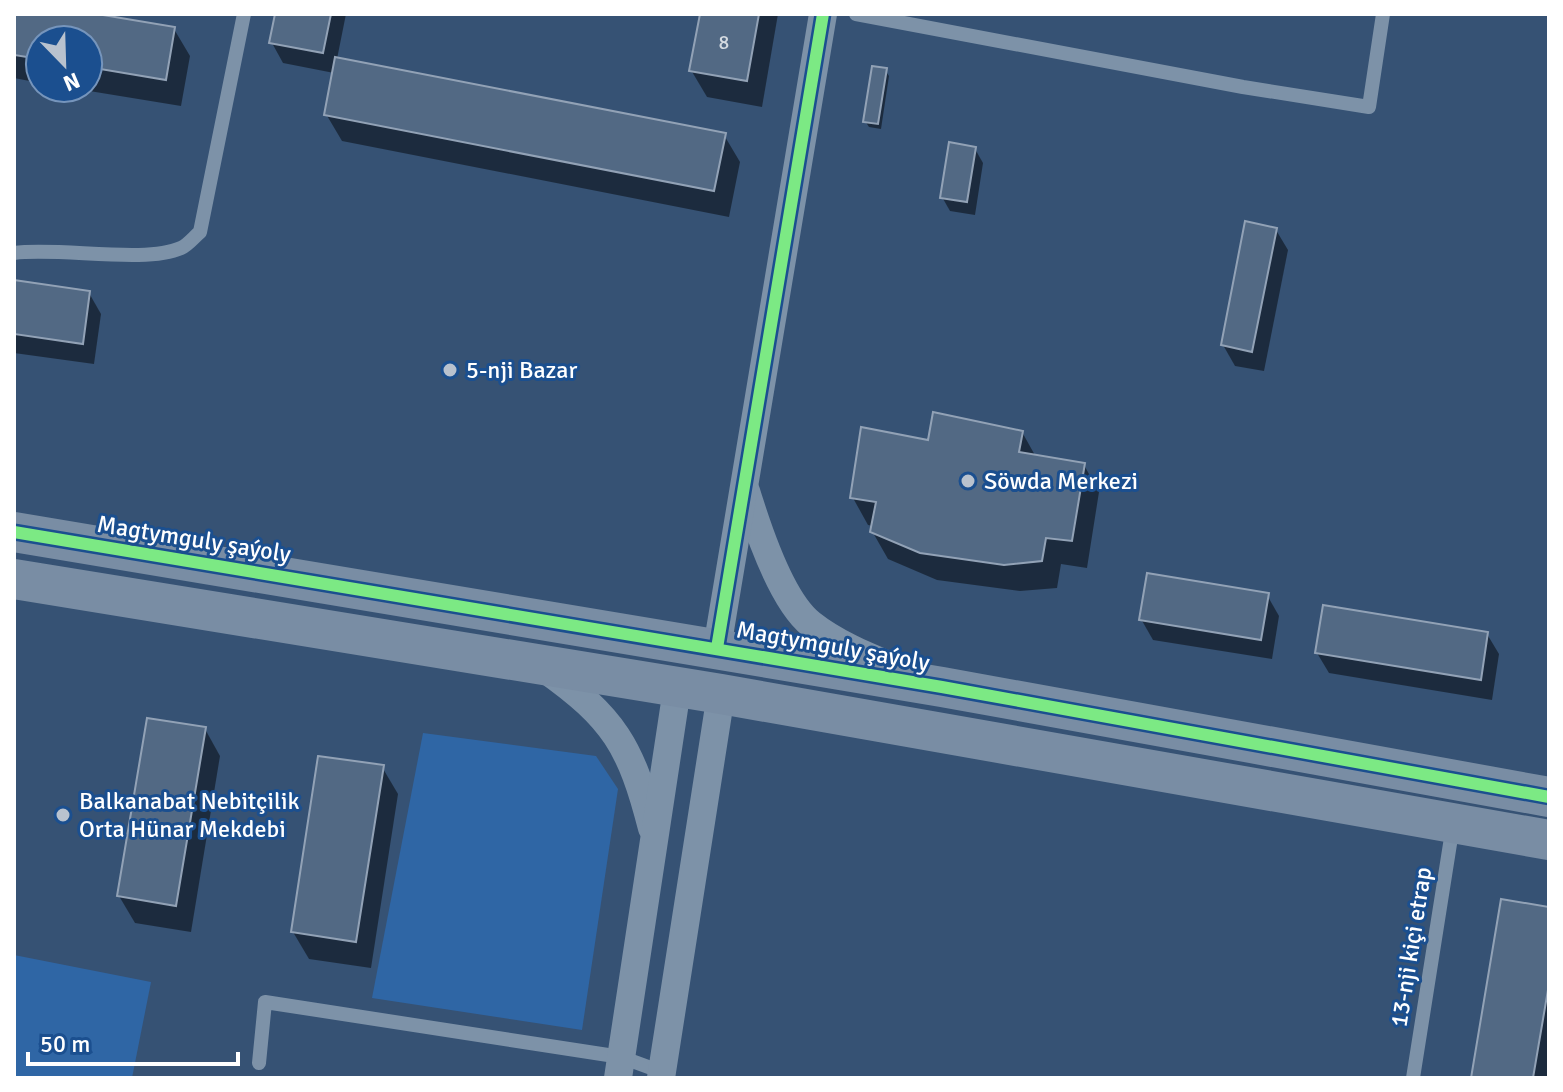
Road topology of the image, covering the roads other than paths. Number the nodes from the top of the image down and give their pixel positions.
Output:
1 (244, 14) edge
2 (823, 14) edge
3 (856, 14) edge
4 (1383, 14) edge
5 (14, 253) edge
6 (745, 484) junction
7 (14, 532) edge
8 (14, 579) edge
9 (717, 648) junction
10 (541, 666) junction
11 (942, 687) junction
12 (677, 689) junction
13 (721, 694) junction
14 (1549, 797) edge
15 (1453, 823) junction
16 (654, 838) junction
17 (1549, 840) edge
18 (259, 1063) dead end
19 (620, 1068) edge
20 (662, 1075) edge
21 (1413, 1078) edge

1 - 5 lane
2 - 6 street
3 - 4 lane
6 - 9 street
6 - 11 street
7 - 9 street, Magtymguly şaýoly
8 - 10 street
9 - 11 street, Magtymguly şaýoly
10 - 12 street
10 - 16 street
11 - 14 street, Magtymguly şaýoly
12 - 13 street
12 - 16 street
13 - 15 street
13 - 20 street
15 - 17 street
15 - 21 lane, 13-nji kiçi etrap
16 - 19 street
18 - 19 lane
19 - 20 lane

